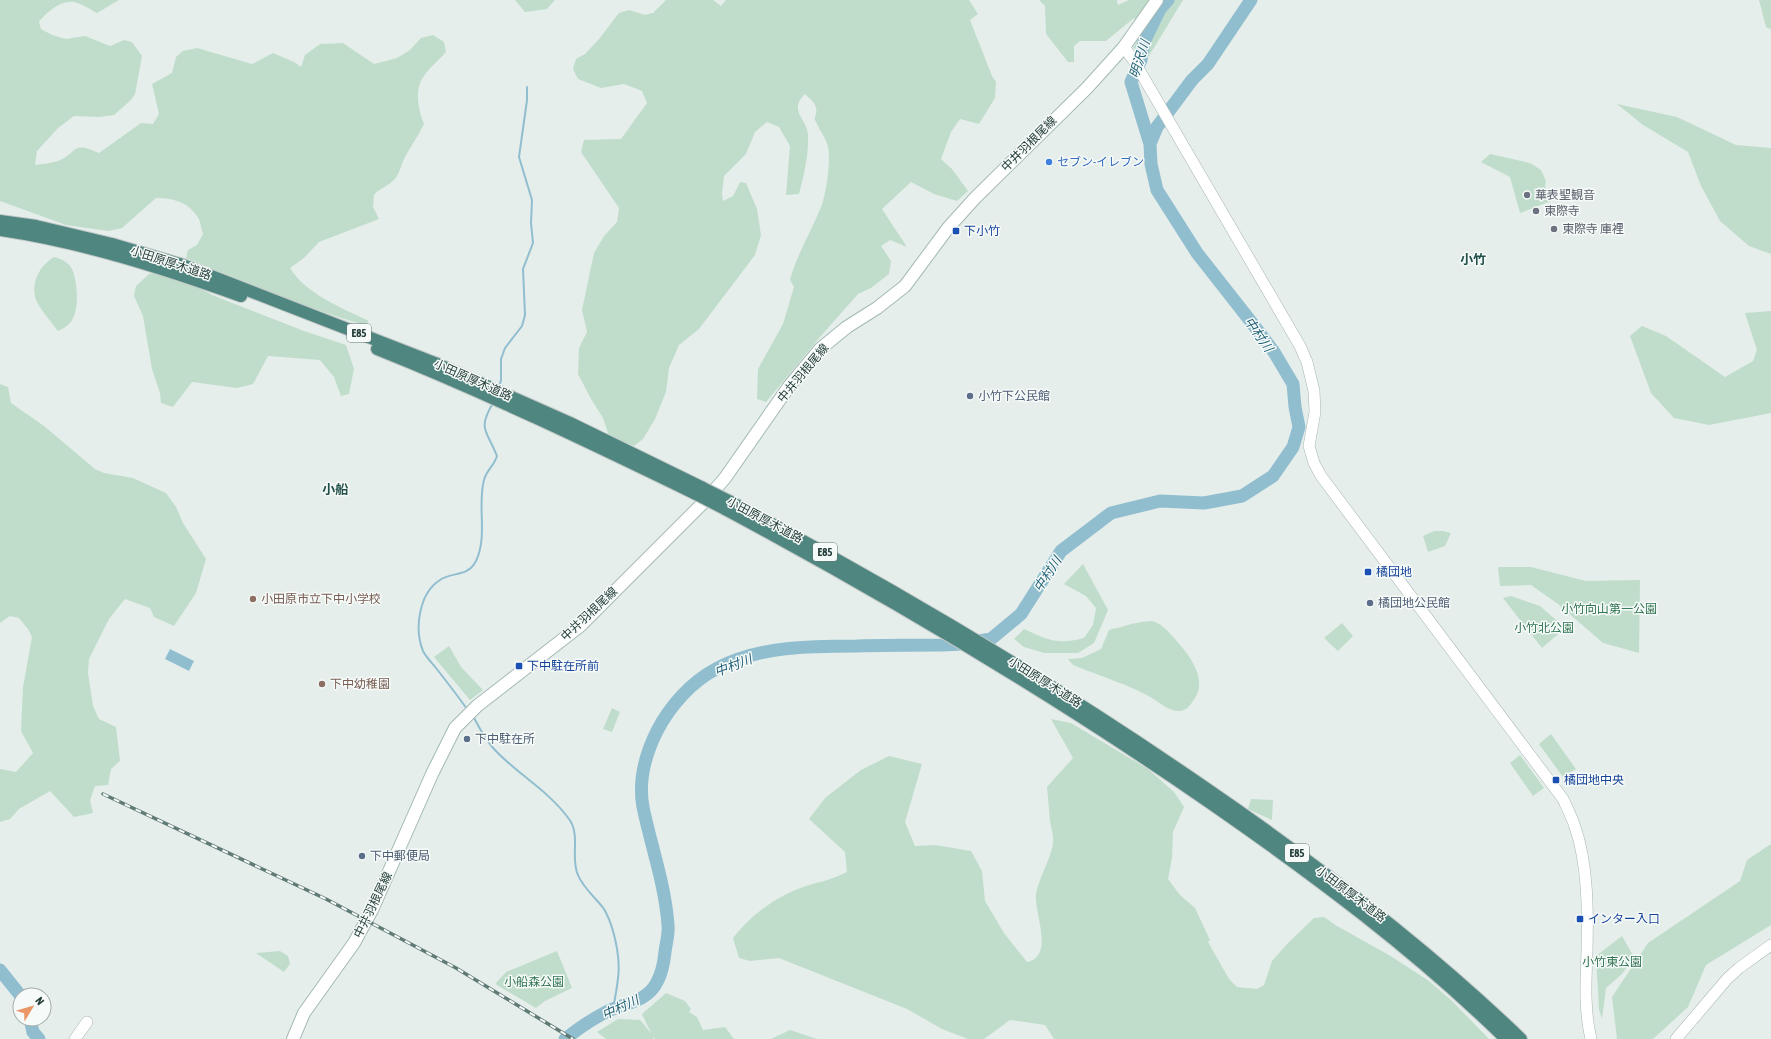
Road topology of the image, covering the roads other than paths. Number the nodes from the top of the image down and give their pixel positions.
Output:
1 (1157, 0) edge
2 (1124, 47) junction
3 (0, 221) edge
4 (0, 230) edge
5 (700, 492) junction
6 (1052, 692) junction
7 (1771, 945) edge
8 (87, 1022) dead end
9 (75, 1039) edge
10 (293, 1039) edge
11 (1506, 1039) edge
12 (1521, 1039) edge
13 (1591, 1039) edge
14 (1676, 1039) edge

1 - 2 main road, 中井羽根尾線
2 - 10 main road, 中井羽根尾線
2 - 13 street
3 - 5 highway, 小田原厚木道路 / E85
4 - 5 highway, 小田原厚木道路 / E85
5 - 6 highway, 小田原厚木道路 / E85, bridge
6 - 11 highway, 小田原厚木道路 / E85
6 - 12 highway, 小田原厚木道路 / E85
7 - 14 street
8 - 9 street

